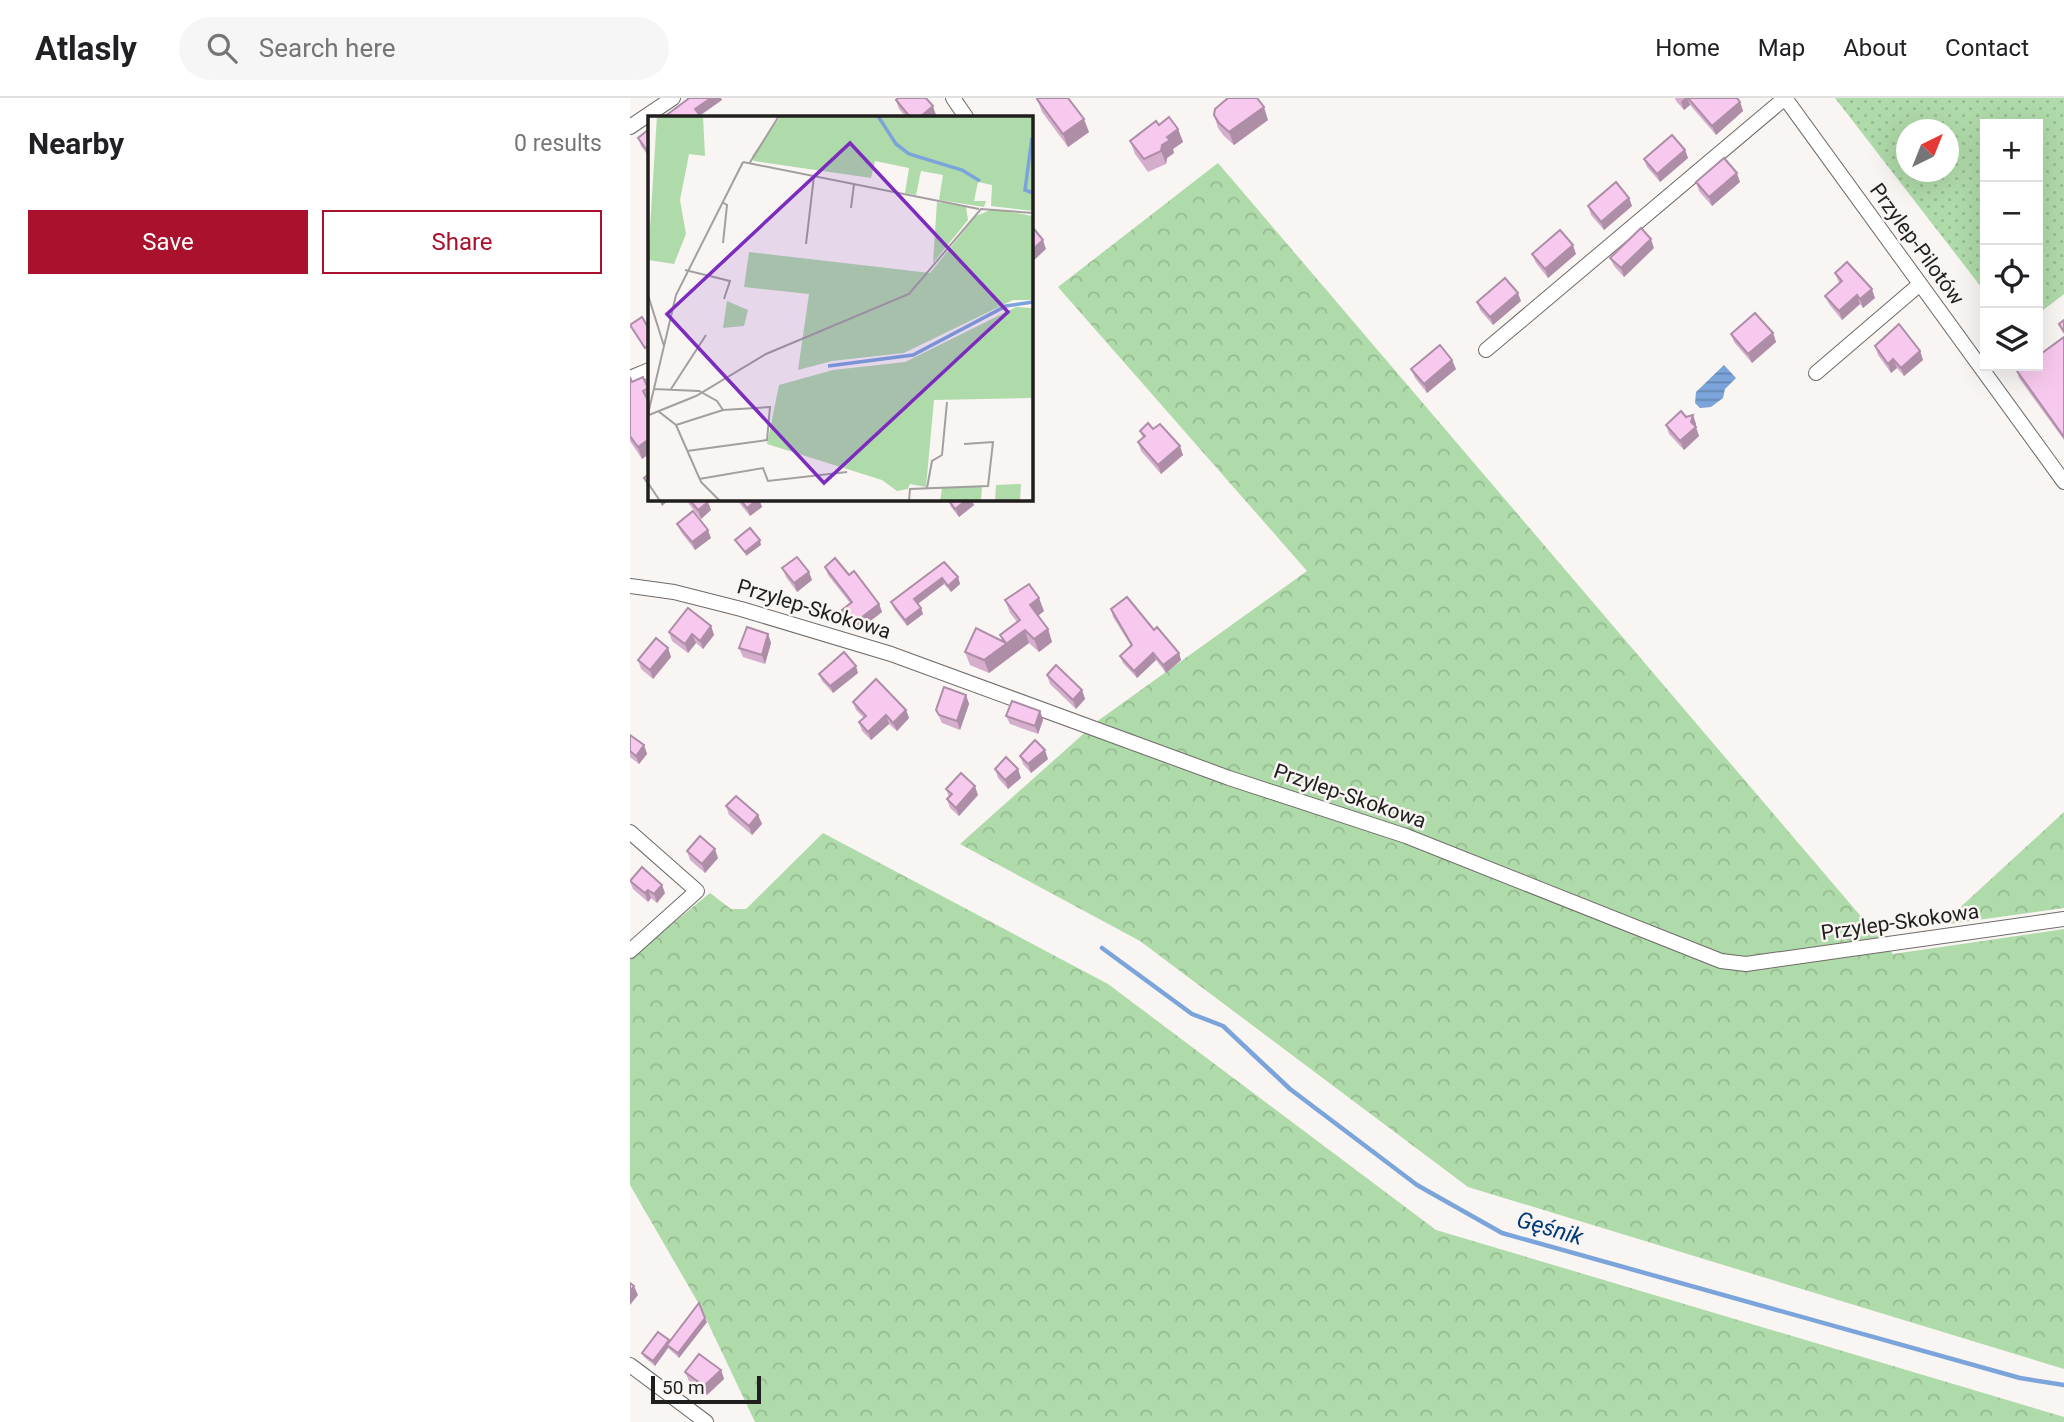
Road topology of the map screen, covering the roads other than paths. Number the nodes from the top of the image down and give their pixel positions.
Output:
1 (673, 98) edge
2 (953, 98) edge
3 (1785, 98) edge
4 (965, 116) edge
5 (630, 127) edge
6 (1920, 284) junction
7 (1486, 350) dead end
8 (648, 370) edge
9 (1816, 373) dead end
10 (630, 378) edge
11 (2064, 482) edge
12 (630, 586) edge
13 (630, 832) edge
14 (2064, 919) edge
15 (630, 951) edge
16 (630, 1365) edge
17 (706, 1422) edge

1 - 5 street
2 - 4 street
3 - 6 street, Przylep-Pilotów
3 - 7 street
6 - 9 street
6 - 11 street, Przylep-Pilotów
8 - 10 street
12 - 14 street, Przylep-Skokowa
13 - 15 street
16 - 17 street

